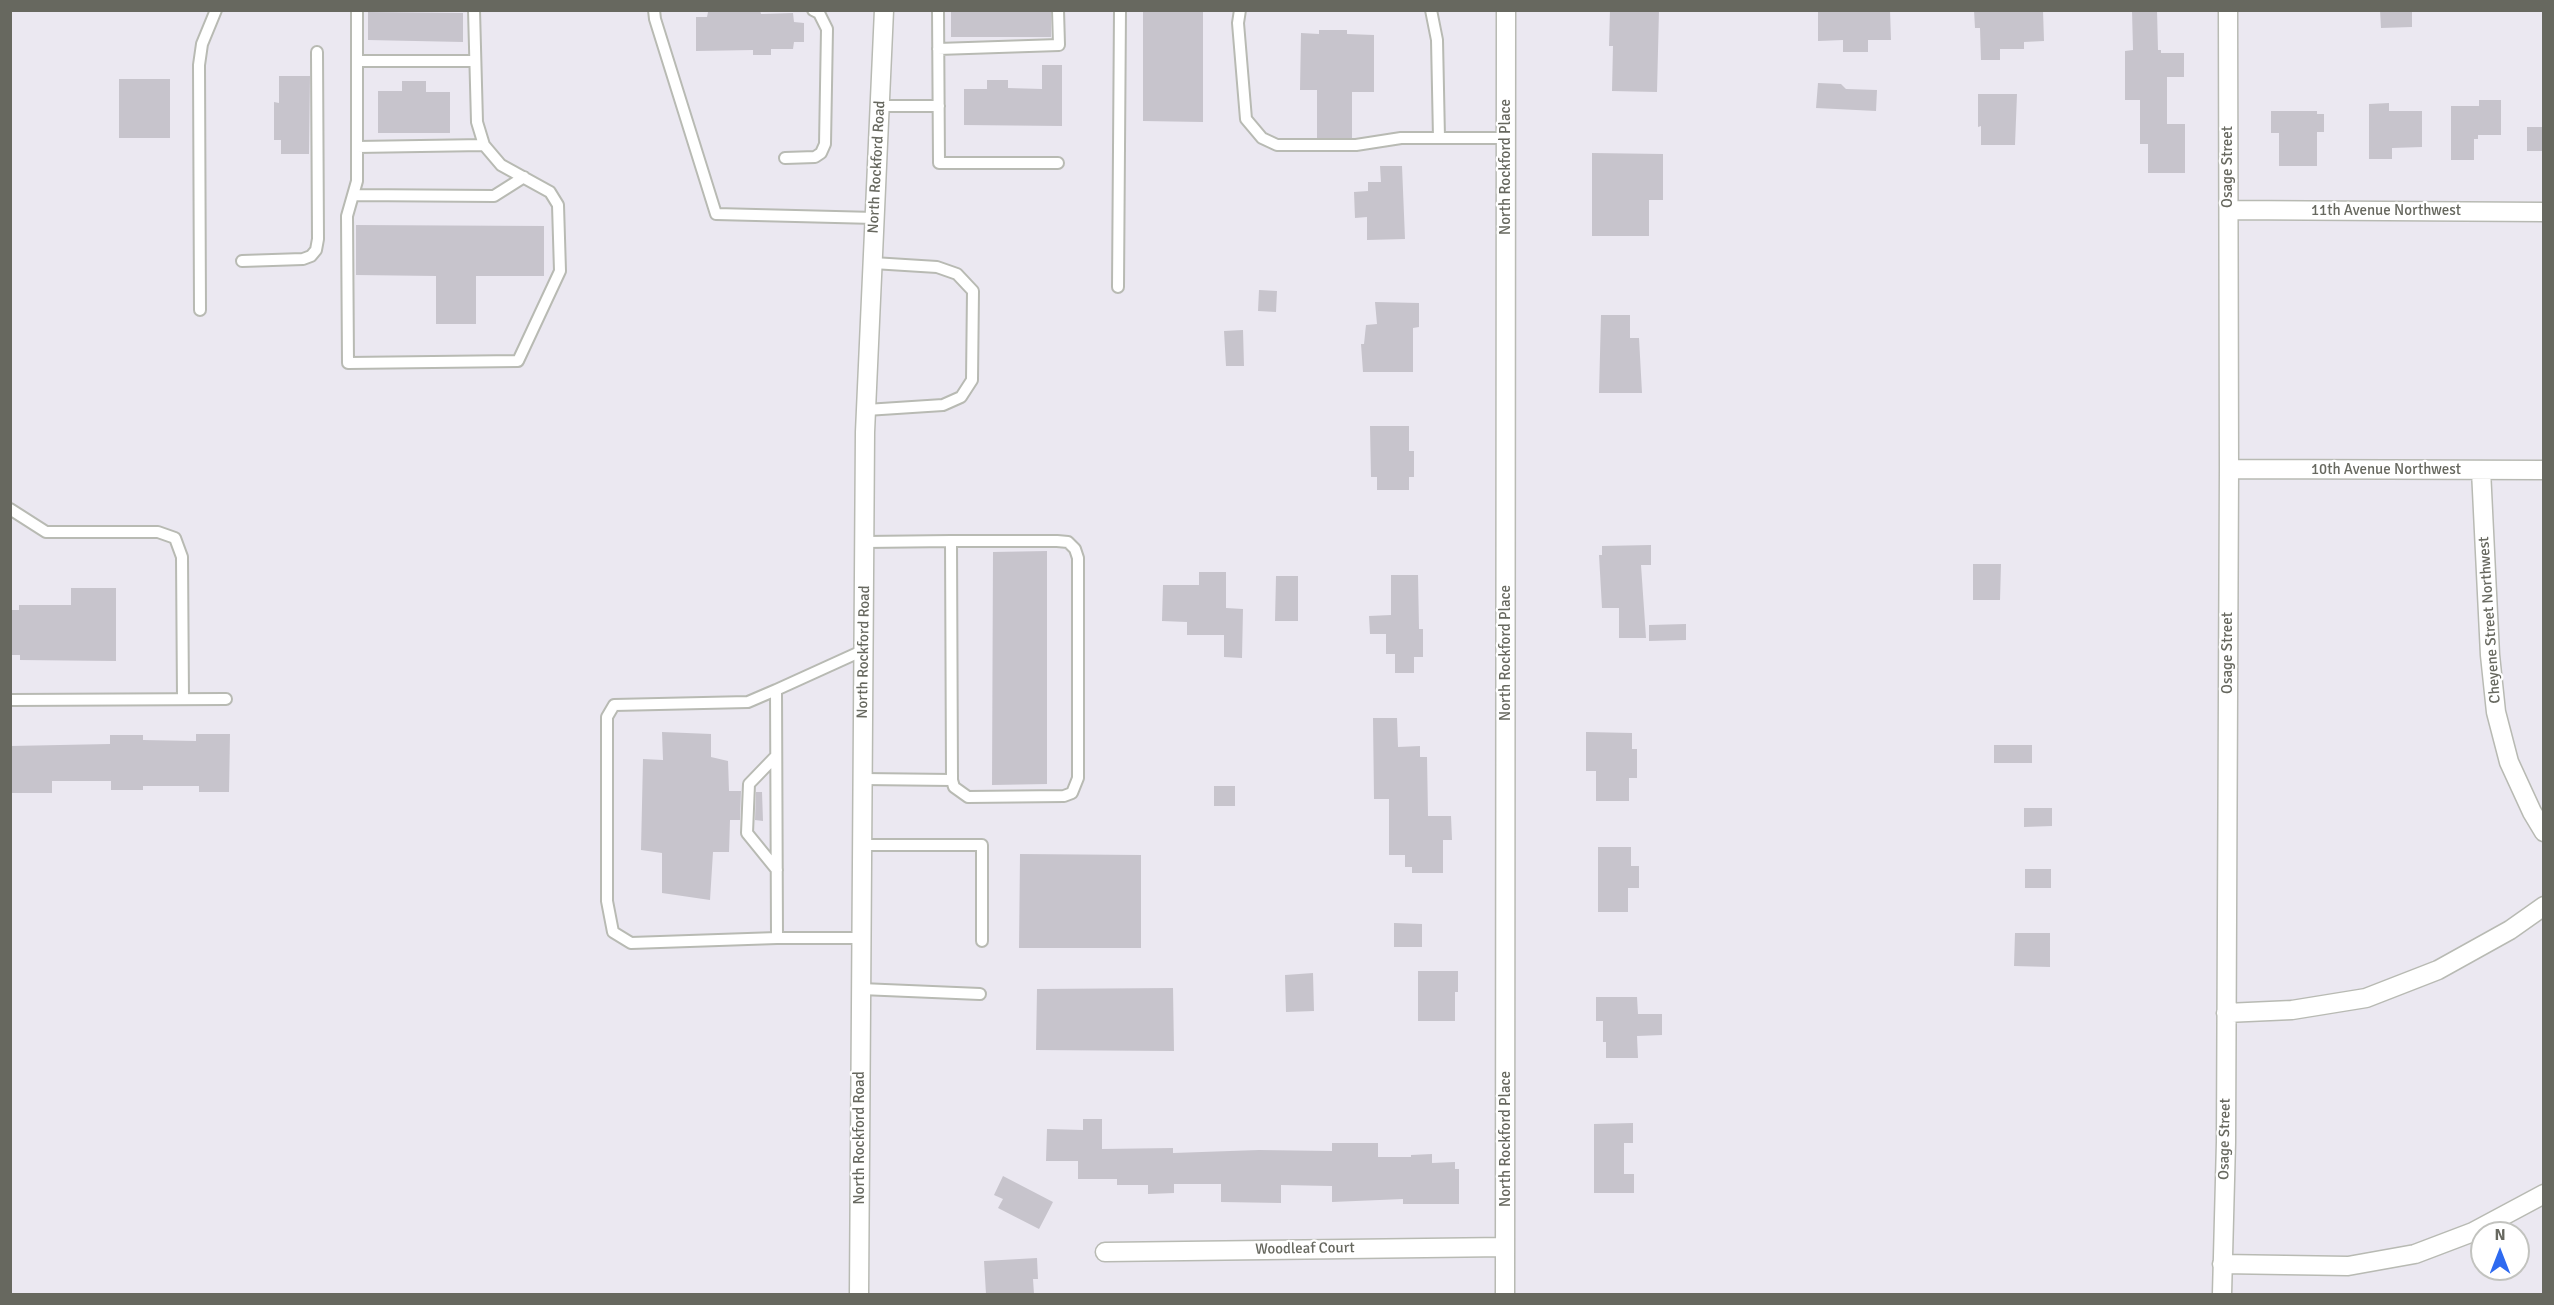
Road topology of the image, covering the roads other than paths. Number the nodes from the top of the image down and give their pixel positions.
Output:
1 (216, 10) edge
2 (357, 10) edge
3 (474, 10) edge
4 (654, 10) edge
5 (813, 10) edge
6 (884, 10) edge
7 (938, 10) edge
8 (1058, 10) edge
9 (1120, 10) edge
10 (1240, 10) edge
11 (1431, 10) edge
12 (1506, 10) edge
13 (2228, 10) edge
14 (938, 49) junction
15 (317, 51) dead end
16 (357, 61) junction
17 (475, 61) junction
18 (880, 106) junction
19 (939, 106) junction
20 (1439, 138) junction
21 (1506, 138) junction
22 (484, 145) junction
23 (357, 147) junction
24 (785, 158) dead end
25 (1058, 163) dead end
26 (524, 177) junction
27 (353, 195) junction
28 (2229, 210) junction
29 (2544, 212) edge
30 (875, 218) junction
31 (242, 261) dead end
32 (873, 263) junction
33 (1118, 287) dead end
34 (200, 310) dead end
35 (866, 410) junction
36 (2229, 469) junction
37 (2481, 470) junction
38 (2544, 470) edge
39 (10, 509) edge
40 (951, 541) junction
41 (865, 542) junction
42 (864, 650) junction
43 (776, 690) junction
44 (183, 699) junction
45 (226, 699) dead end
46 (10, 700) edge
47 (776, 756) junction
48 (863, 779) junction
49 (952, 780) junction
50 (2544, 832) edge
51 (862, 845) junction
52 (777, 870) junction
53 (2544, 906) edge
54 (777, 938) junction
55 (862, 938) junction
56 (982, 941) dead end
57 (861, 989) junction
58 (980, 994) dead end
59 (2226, 1013) junction
60 (2544, 1194) edge
61 (1505, 1247) junction
62 (1105, 1252) dead end
63 (2222, 1264) junction
64 (859, 1294) edge
65 (1505, 1294) edge
66 (2222, 1294) edge

1 - 34 lane
2 - 16 lane
3 - 17 lane
4 - 30 lane
5 - 24 lane
6 - 18 street, North Rockford Road
7 - 14 lane
8 - 14 lane
9 - 33 lane
10 - 20 lane
11 - 20 lane
12 - 21 street, North Rockford Place
13 - 28 street, Osage Street
14 - 19 lane
15 - 31 lane
16 - 17 lane
16 - 23 lane
17 - 22 lane
18 - 19 lane
18 - 30 street, North Rockford Road
19 - 25 lane
20 - 21 lane
21 - 61 street, North Rockford Place
22 - 23 lane
22 - 26 lane
23 - 27 lane
26 - 27 lane
26 - 27 lane
28 - 29 street, 11th Avenue Northwest
28 - 36 street, Osage Street
30 - 32 street, North Rockford Road
32 - 35 street, North Rockford Road
32 - 35 lane
35 - 41 street, North Rockford Road
36 - 37 street, 10th Avenue Northwest
36 - 59 street, Osage Street
37 - 38 street, 10th Avenue Northwest
37 - 50 street, Cheyene Street Northwest
39 - 44 lane
40 - 41 lane
40 - 49 lane
40 - 49 lane
41 - 42 street, North Rockford Road
42 - 43 lane
42 - 48 street, North Rockford Road
43 - 47 lane
43 - 54 lane
44 - 45 lane
44 - 46 lane
47 - 52 lane
47 - 52 lane
48 - 49 lane
48 - 51 street, North Rockford Road
51 - 55 street, North Rockford Road
51 - 56 lane
52 - 54 lane
53 - 59 street
54 - 55 lane
55 - 57 street, North Rockford Road
57 - 58 lane
57 - 64 street, North Rockford Road
59 - 63 street, Osage Street
60 - 63 street
61 - 62 street, Woodleaf Court
61 - 65 street, North Rockford Place
63 - 66 street, Osage Street

